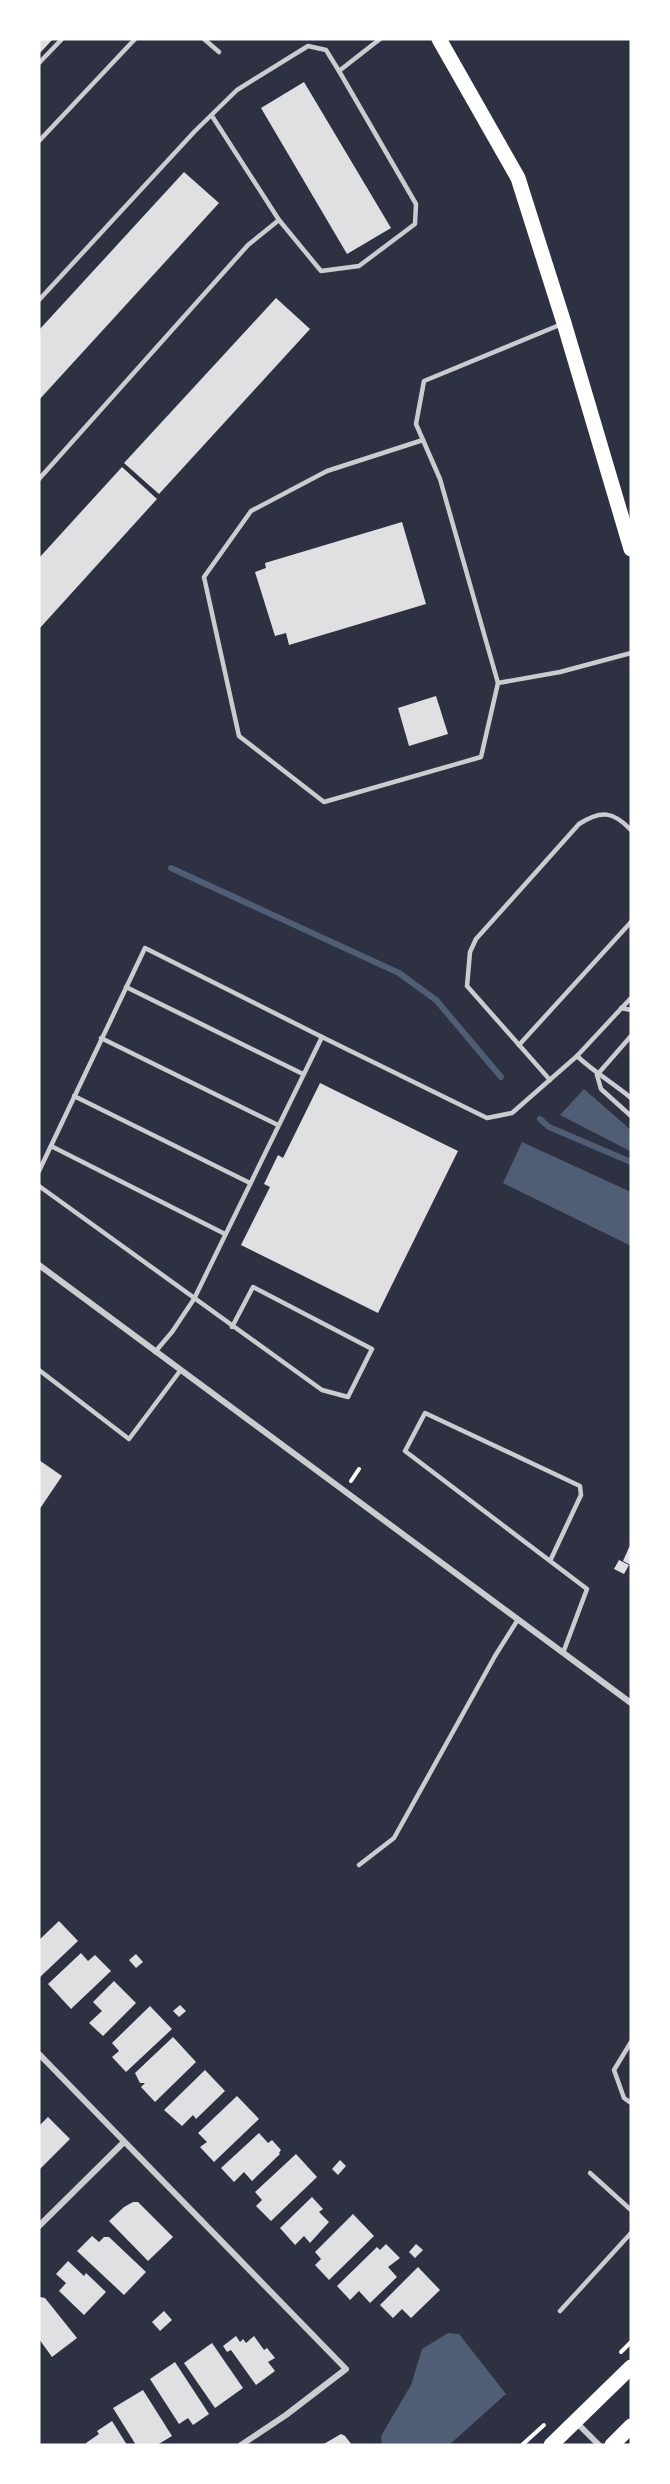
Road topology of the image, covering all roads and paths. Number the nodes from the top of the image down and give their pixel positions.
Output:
1 (62, 39) edge
2 (135, 39) edge
3 (204, 39) edge
4 (380, 39) edge
5 (439, 39) edge
6 (219, 52) dead end
7 (39, 63) edge
8 (339, 71) junction
9 (212, 116) junction
10 (39, 141) edge
11 (279, 220) junction
12 (39, 300) edge
13 (564, 323) junction
14 (423, 441) junction
15 (39, 479) edge
16 (631, 549) edge
17 (631, 653) edge
18 (498, 683) junction
19 (631, 830) edge
20 (631, 922) edge
21 (126, 987) junction
22 (631, 998) edge
23 (621, 1008) junction
24 (631, 1010) edge
25 (631, 1036) edge
26 (322, 1037) junction
27 (101, 1038) junction
28 (519, 1045) junction
29 (577, 1056) junction
30 (303, 1074) junction
31 (597, 1075) junction
32 (550, 1080) junction
33 (74, 1096) junction
34 (631, 1098) edge
35 (631, 1116) edge
36 (278, 1125) junction
37 (51, 1146) junction
38 (39, 1171) edge
39 (250, 1184) junction
40 (39, 1186) edge
41 (225, 1234) junction
42 (39, 1265) edge
43 (194, 1299) junction
44 (232, 1327) junction
45 (155, 1352) junction
46 (39, 1370) edge
47 (180, 1371) junction
48 (550, 1561) junction
49 (517, 1621) junction
50 (563, 1653) junction
51 (631, 1703) edge
52 (359, 1865) dead end
53 (631, 2042) edge
54 (39, 2054) edge
55 (631, 2103) edge
56 (124, 2142) junction
57 (590, 2173) dead end
58 (631, 2210) edge
59 (39, 2226) edge
60 (631, 2233) edge
61 (560, 2311) dead end
62 (631, 2367) edge
63 (576, 2421) junction
64 (631, 2426) edge
65 (241, 2445) edge
66 (551, 2445) edge
67 (599, 2445) edge
68 (612, 2445) edge

1 - 7 lane
2 - 10 lane
3 - 6 lane
4 - 8 lane
5 - 13 main road
8 - 9 lane
8 - 11 lane
9 - 11 lane
9 - 12 lane
11 - 15 lane
13 - 14 lane
13 - 16 main road
14 - 18 lane
14 - 18 lane
17 - 18 lane
19 - 28 lane
20 - 28 lane
21 - 26 lane
21 - 27 lane
21 - 30 lane
22 - 23 lane
23 - 24 lane
23 - 29 lane
25 - 31 lane
26 - 30 lane
26 - 32 lane
27 - 33 lane
27 - 36 lane
28 - 32 lane
29 - 31 lane
29 - 32 lane
30 - 36 lane
31 - 34 lane
31 - 35 lane
33 - 37 lane
33 - 39 lane
36 - 39 lane
37 - 38 lane
37 - 41 lane
39 - 41 lane
40 - 43 lane
41 - 43 lane
42 - 45 street
43 - 44 lane
43 - 45 lane
44 - 44 lane
45 - 47 street
46 - 47 lane
47 - 49 street
48 - 48 lane
48 - 50 lane
49 - 50 street
49 - 52 lane
50 - 51 street
53 - 55 lane
54 - 56 street
56 - 59 street
56 - 65 street
57 - 58 lane
60 - 61 lane
62 - 63 main road
63 - 66 main road
63 - 67 street
64 - 68 main road

